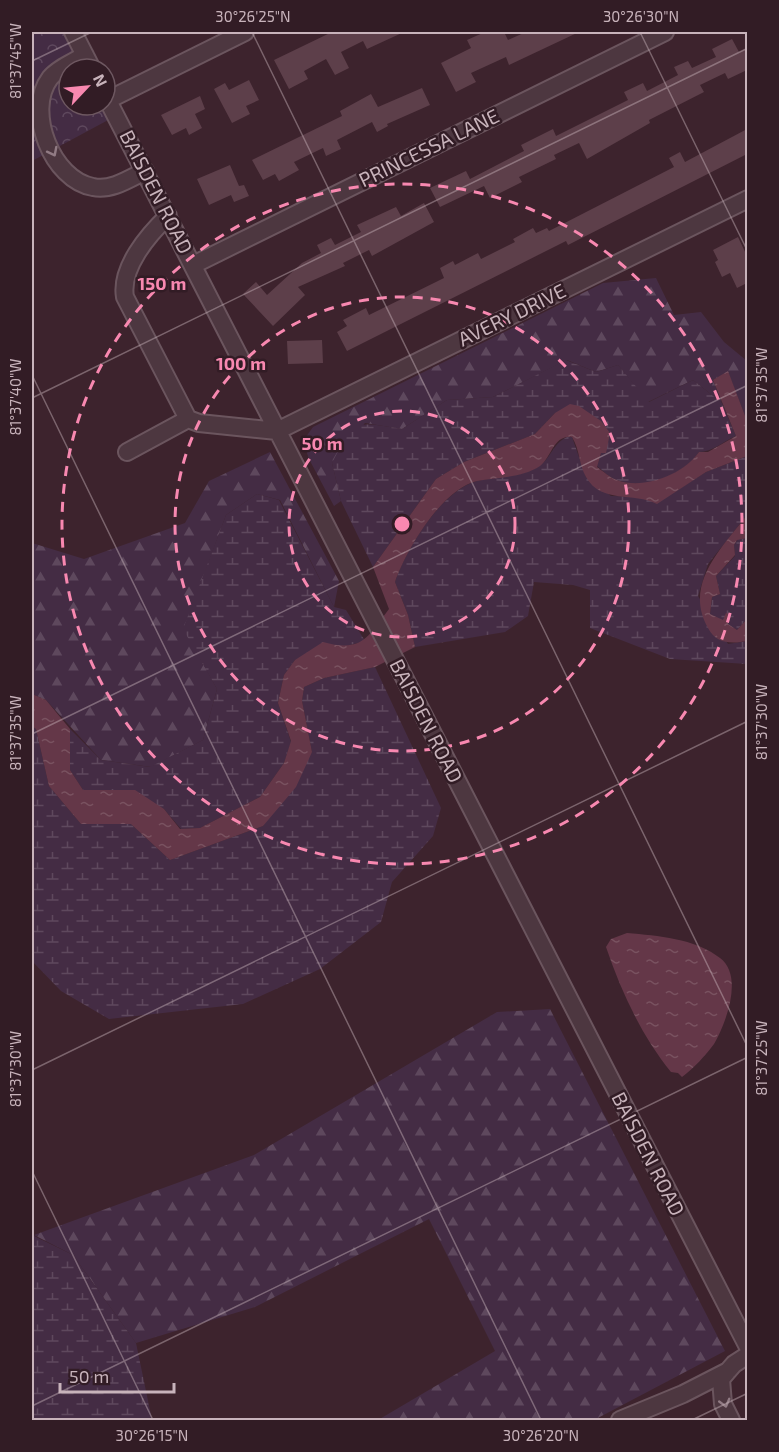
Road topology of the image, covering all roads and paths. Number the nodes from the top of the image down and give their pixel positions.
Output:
1 (73, 32) edge
2 (245, 32) edge
3 (665, 32) edge
4 (86, 57) edge
5 (57, 75) edge
6 (117, 92) edge
7 (117, 117) edge
8 (145, 171) junction
9 (747, 199) edge
10 (168, 216) junction
11 (194, 266) junction
12 (188, 419) junction
13 (277, 431) junction
14 (127, 452) dead end
15 (747, 1347) edge
16 (747, 1355) edge
17 (728, 1371) junction
18 (620, 1420) edge
19 (731, 1420) edge

1 - 4 street
2 - 6 street
3 - 11 street, PRINCESSA LANE
5 -> 8 street
7 - 8 street, BAISDEN ROAD
8 - 10 street, BAISDEN ROAD
9 - 13 street, AVERY DRIVE
10 - 11 street, BAISDEN ROAD
10 - 12 street
11 - 13 street, BAISDEN ROAD
12 - 13 street
12 - 14 street
13 - 15 street, BAISDEN ROAD
16 - 17 street
17 - 18 street
17 -> 19 street

